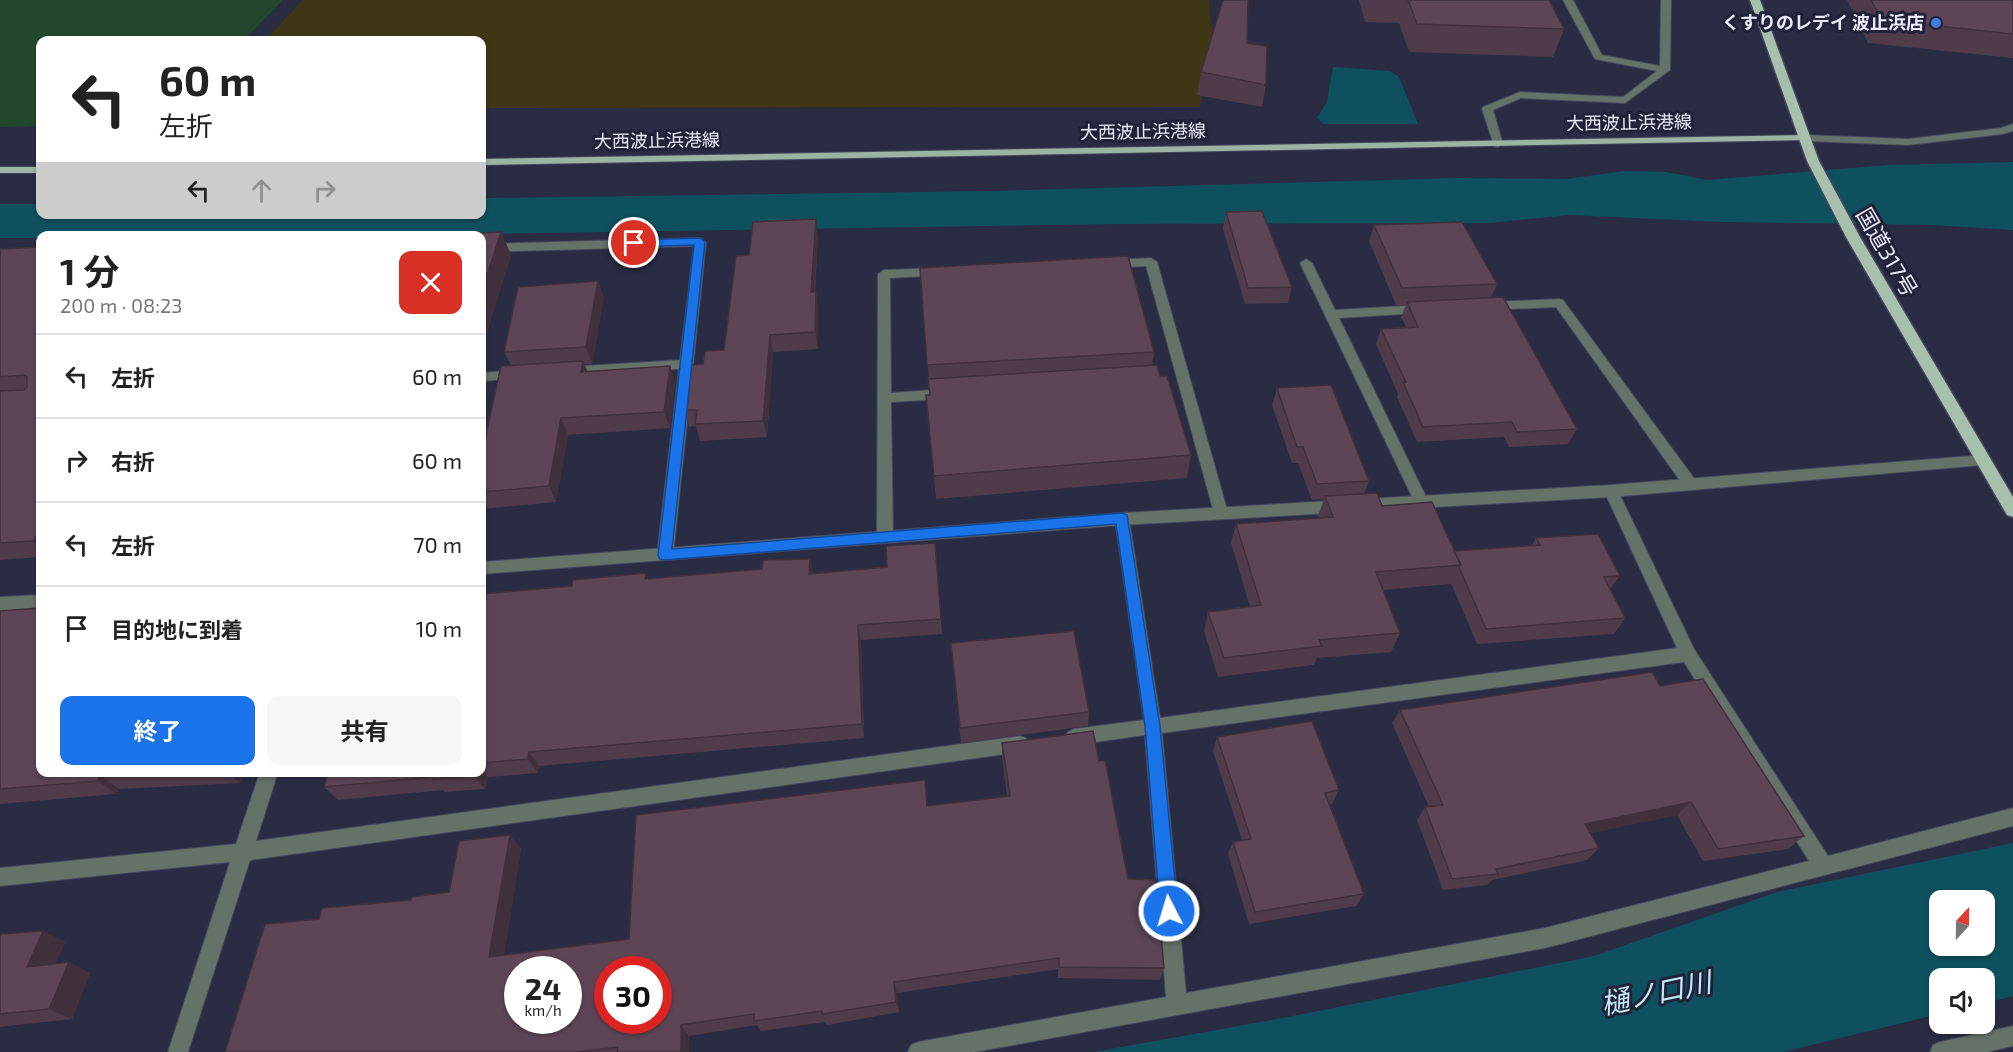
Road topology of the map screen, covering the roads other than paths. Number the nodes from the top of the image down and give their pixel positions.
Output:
1 (1568, 0) edge
2 (1666, 0) edge
3 (1755, 0) edge
4 (1665, 70) junction
5 (2013, 127) edge
6 (1805, 138) junction
7 (1498, 144) junction
8 (486, 162) edge
9 (0, 170) edge
10 (36, 170) edge
11 (486, 248) edge
12 (1306, 263) dead end
13 (1093, 265) edge
14 (954, 271) edge
15 (1472, 306) edge
16 (1436, 308) edge
17 (1329, 314) junction
18 (685, 364) junction
19 (549, 373) edge
20 (527, 375) edge
21 (486, 378) edge
22 (954, 394) edge
23 (884, 398) junction
24 (1983, 460) junction
25 (1691, 485) junction
26 (1611, 491) junction
27 (1422, 503) junction
28 (2013, 511) edge
29 (1221, 513) junction
30 (1122, 519) junction
31 (885, 536) junction
32 (665, 555) junction
33 (486, 568) edge
34 (36, 601) edge
35 (0, 604) edge
36 (1688, 654) junction
37 (1152, 726) junction
38 (1058, 739) edge
39 (1034, 742) edge
40 (267, 777) edge
41 (2013, 817) edge
42 (242, 852) junction
43 (1824, 867) junction
44 (0, 878) edge
45 (1177, 1004) junction
46 (2013, 1036) edge
47 (178, 1052) edge
48 (918, 1052) edge
49 (1940, 1052) edge

1 - 4 street
2 - 4 street
3 - 6 highway, 国道317号
4 - 7 street
5 - 6 street
6 - 7 main road, 大西波止浜港線
6 - 24 highway, 国道317号
7 - 8 main road, 大西波止浜港線
9 - 10 main road
11 - 18 street
12 - 17 street
13 - 29 street
14 - 23 street
15 - 25 street
16 - 17 street
17 - 27 street
18 - 19 street
18 - 32 street
20 - 21 street
22 - 23 street
23 - 31 street
24 - 25 street
24 - 28 highway, 国道317号
25 - 26 street
26 - 27 street
26 - 36 street
27 - 29 street
29 - 30 street
30 - 31 street
30 - 37 street
31 - 32 street
32 - 33 street
34 - 35 street
36 - 37 street
36 - 43 street
37 - 38 street
37 - 45 street
39 - 42 street
40 - 42 street
41 - 43 street
42 - 44 street
42 - 47 street
43 - 45 street
45 - 48 street
46 - 49 street

